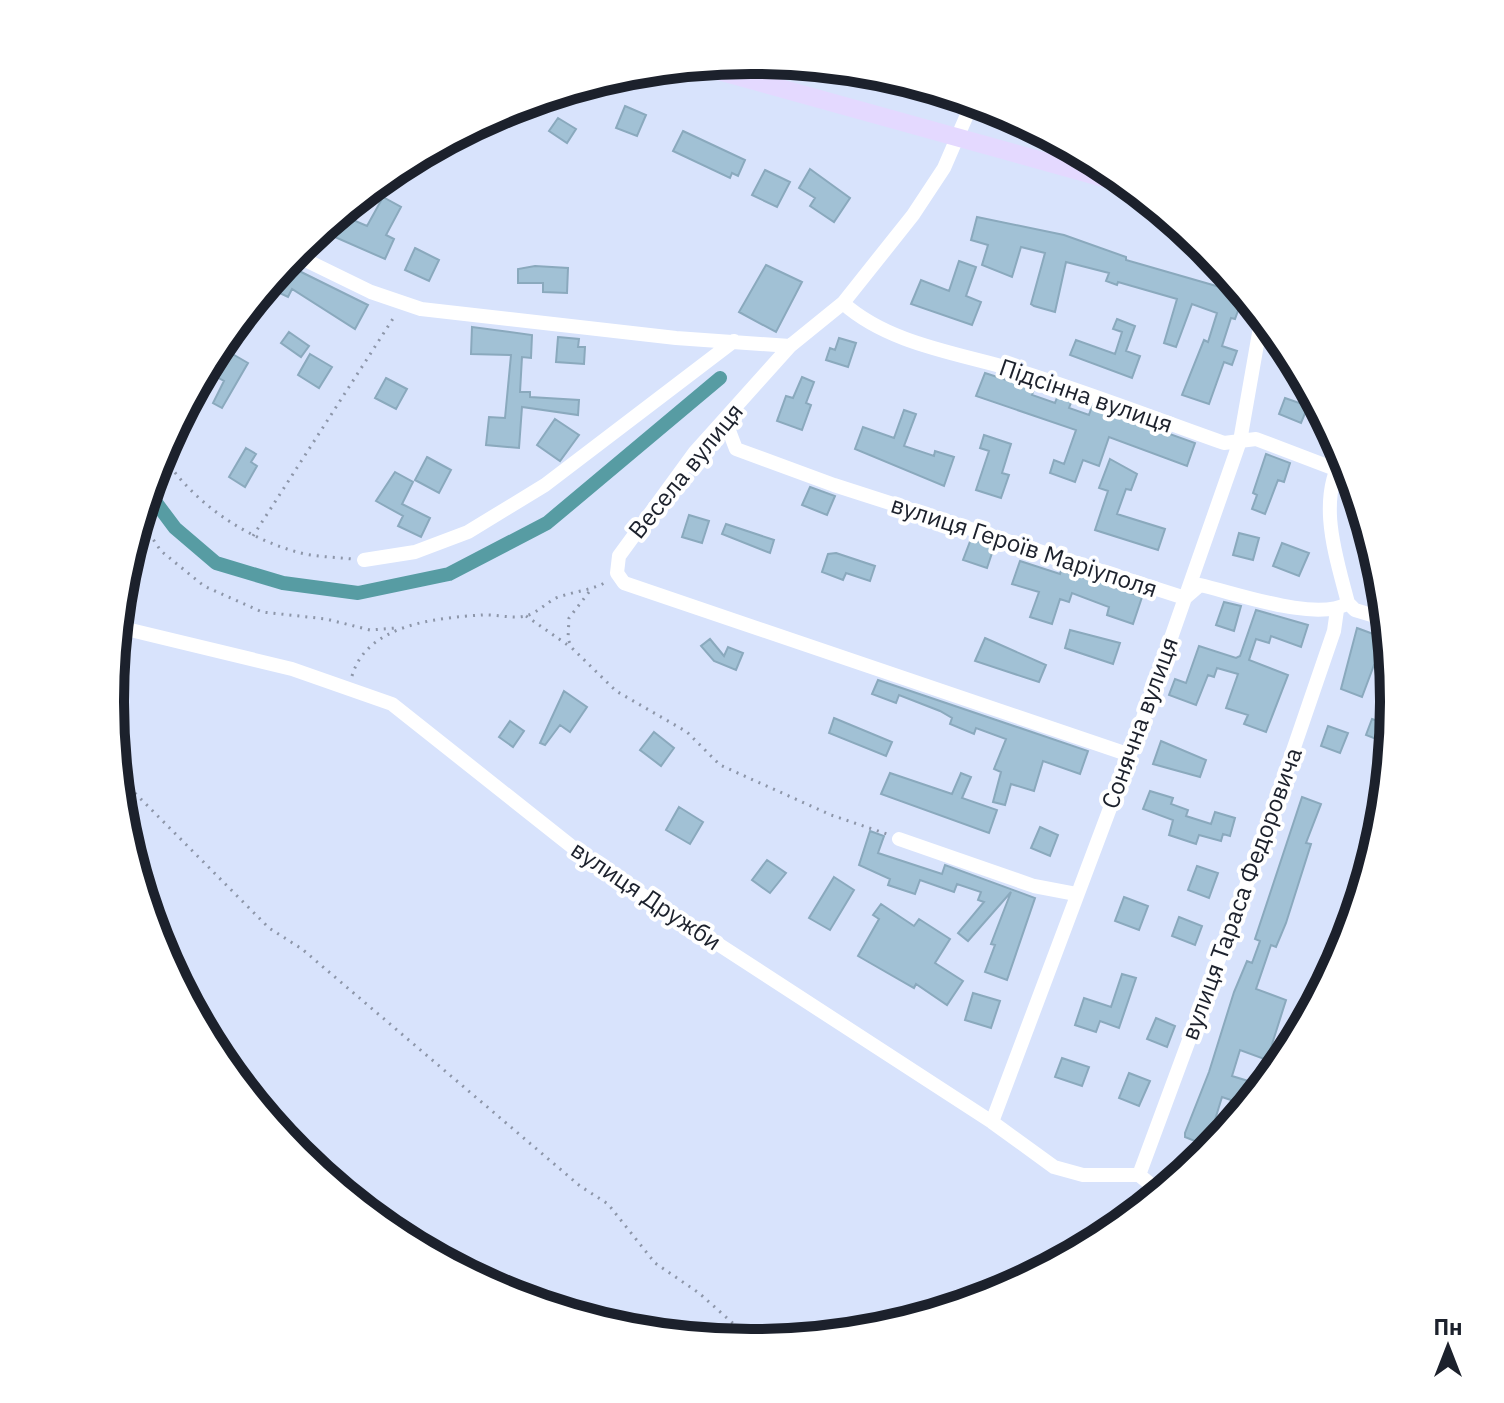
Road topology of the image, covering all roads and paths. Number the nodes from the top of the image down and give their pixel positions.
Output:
1 (731, 75) edge
2 (968, 112) edge
3 (958, 138) junction
4 (1093, 175) edge
5 (306, 260) edge
6 (843, 303) junction
7 (402, 304) junction
8 (1259, 333) edge
9 (734, 341) junction
10 (790, 346) junction
11 (725, 420) junction
12 (1240, 441) junction
13 (1331, 458) edge
14 (170, 465) edge
15 (1338, 479) edge
16 (148, 532) edge
17 (253, 536) junction
18 (364, 560) joint
19 (617, 573) junction
20 (589, 592) junction
21 (1185, 598) junction
22 (1342, 607) junction
23 (1373, 615) edge
24 (526, 616) junction
25 (400, 627) junction
26 (129, 630) edge
27 (572, 648) junction
28 (348, 689) junction
29 (1130, 755) junction
30 (131, 789) edge
31 (899, 839) joint
32 (1076, 894) junction
33 (992, 1122) junction
34 (1139, 1175) junction
35 (1151, 1185) edge
36 (739, 1329) edge

1 - 3 main road
2 - 3 street, Весела вулиця
3 - 4 main road
3 - 6 street, Весела вулиця
5 - 7 street
6 - 10 street, Весела вулиця
6 - 12 street, Підсінна вулиця
7 - 9 street
7 - 17 path
8 - 12 street, Сонячна вулиця
9 - 10 street
9 - 18 street
10 - 11 street, Весела вулиця
11 - 19 street, Весела вулиця
11 - 21 street, вулиця Героїв Маріуполя
12 - 13 street, Підсінна вулиця
12 - 21 street, Сонячна вулиця
14 - 17 path
15 - 22 street, вулиця Тараса Федоровича
16 - 25 path
17 - 18 path
19 - 20 path
19 - 29 street
20 - 24 path
20 - 27 path
21 - 22 street, вулиця Героїв Маріуполя
21 - 29 street, Сонячна вулиця
22 - 23 street, вулиця Героїв Маріуполя
22 - 34 street, вулиця Тараса Федоровича
24 - 25 path
24 - 27 path
25 - 28 path
26 - 28 street, вулиця Дружби
27 - 31 path
28 - 33 street, вулиця Дружби
29 - 32 street, Сонячна вулиця
30 - 36 path
31 - 32 street
32 - 33 street, Сонячна вулиця
33 - 34 street, вулиця Дружби
34 - 35 street

